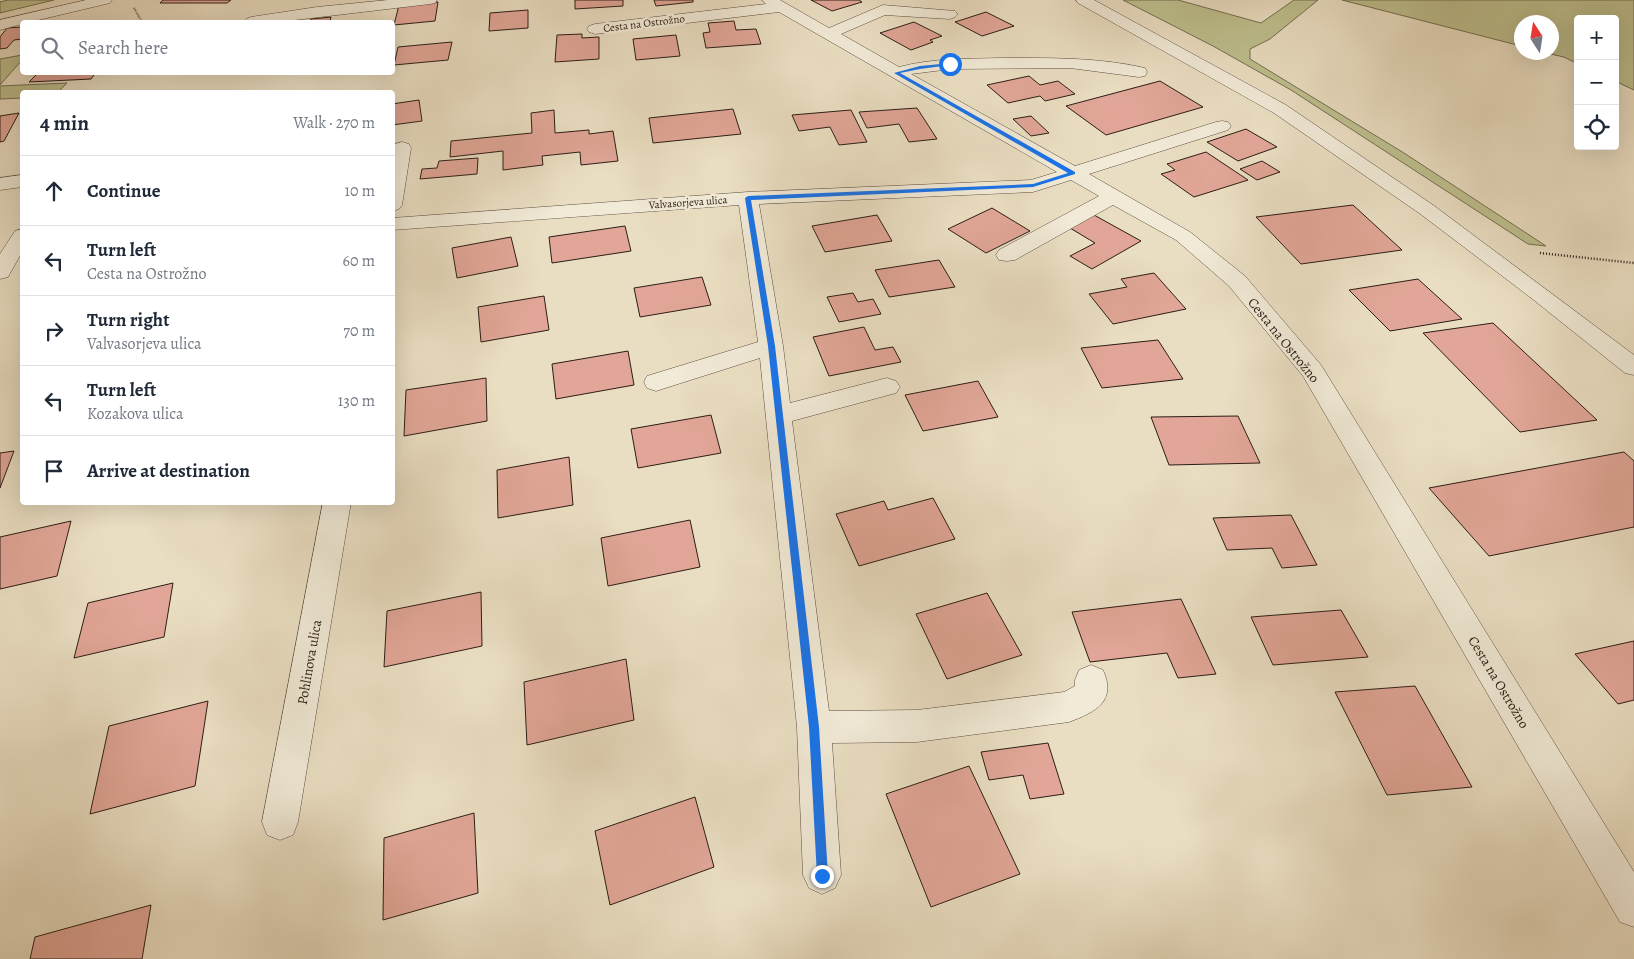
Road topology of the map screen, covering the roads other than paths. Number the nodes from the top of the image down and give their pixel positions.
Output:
1 (105, 0) edge
2 (430, 0) edge
3 (1083, 0) edge
4 (775, 3) edge
5 (382, 4) junction
6 (321, 6) edge
7 (950, 14) dead end
8 (20, 20) edge
9 (21, 20) edge
10 (260, 20) edge
11 (379, 20) edge
12 (0, 25) edge
13 (595, 29) dead end
14 (828, 34) junction
15 (1139, 72) dead end
16 (896, 73) junction
17 (1222, 126) dead end
18 (402, 148) dead end
19 (1072, 173) junction
20 (20, 181) edge
21 (0, 184) edge
22 (395, 188) edge
23 (1114, 196) junction
24 (748, 198) junction
25 (395, 224) edge
26 (20, 240) edge
27 (1007, 255) dead end
28 (7, 265) edge
29 (771, 346) junction
30 (1634, 367) edge
31 (656, 382) dead end
32 (888, 387) dead end
33 (779, 414) junction
34 (336, 505) edge
35 (1091, 680) dead end
36 (814, 727) junction
37 (280, 822) dead end
38 (822, 876) dead end
39 (1630, 894) edge

1 - 9 street
2 - 5 street
3 - 30 street
4 - 13 street, Cesta na Ostrožno
4 - 14 street, Cesta na Ostrožno
5 - 6 street
5 - 11 street
6 - 10 street
7 - 14 street
8 - 12 street
14 - 16 street, Cesta na Ostrožno
15 - 16 street
16 - 19 street, Cesta na Ostrožno
17 - 19 street, Valvasorjeva ulica
18 - 22 street
19 - 23 street, Cesta na Ostrožno
19 - 24 street, Valvasorjeva ulica
20 - 21 street
23 - 27 street
23 - 39 street, Cesta na Ostrožno
24 - 25 street, Valvasorjeva ulica
24 - 29 street
26 - 28 street
29 - 31 street
29 - 33 street
32 - 33 street
33 - 36 street
34 - 37 street, Pohlinova ulica
35 - 36 street
36 - 38 street

